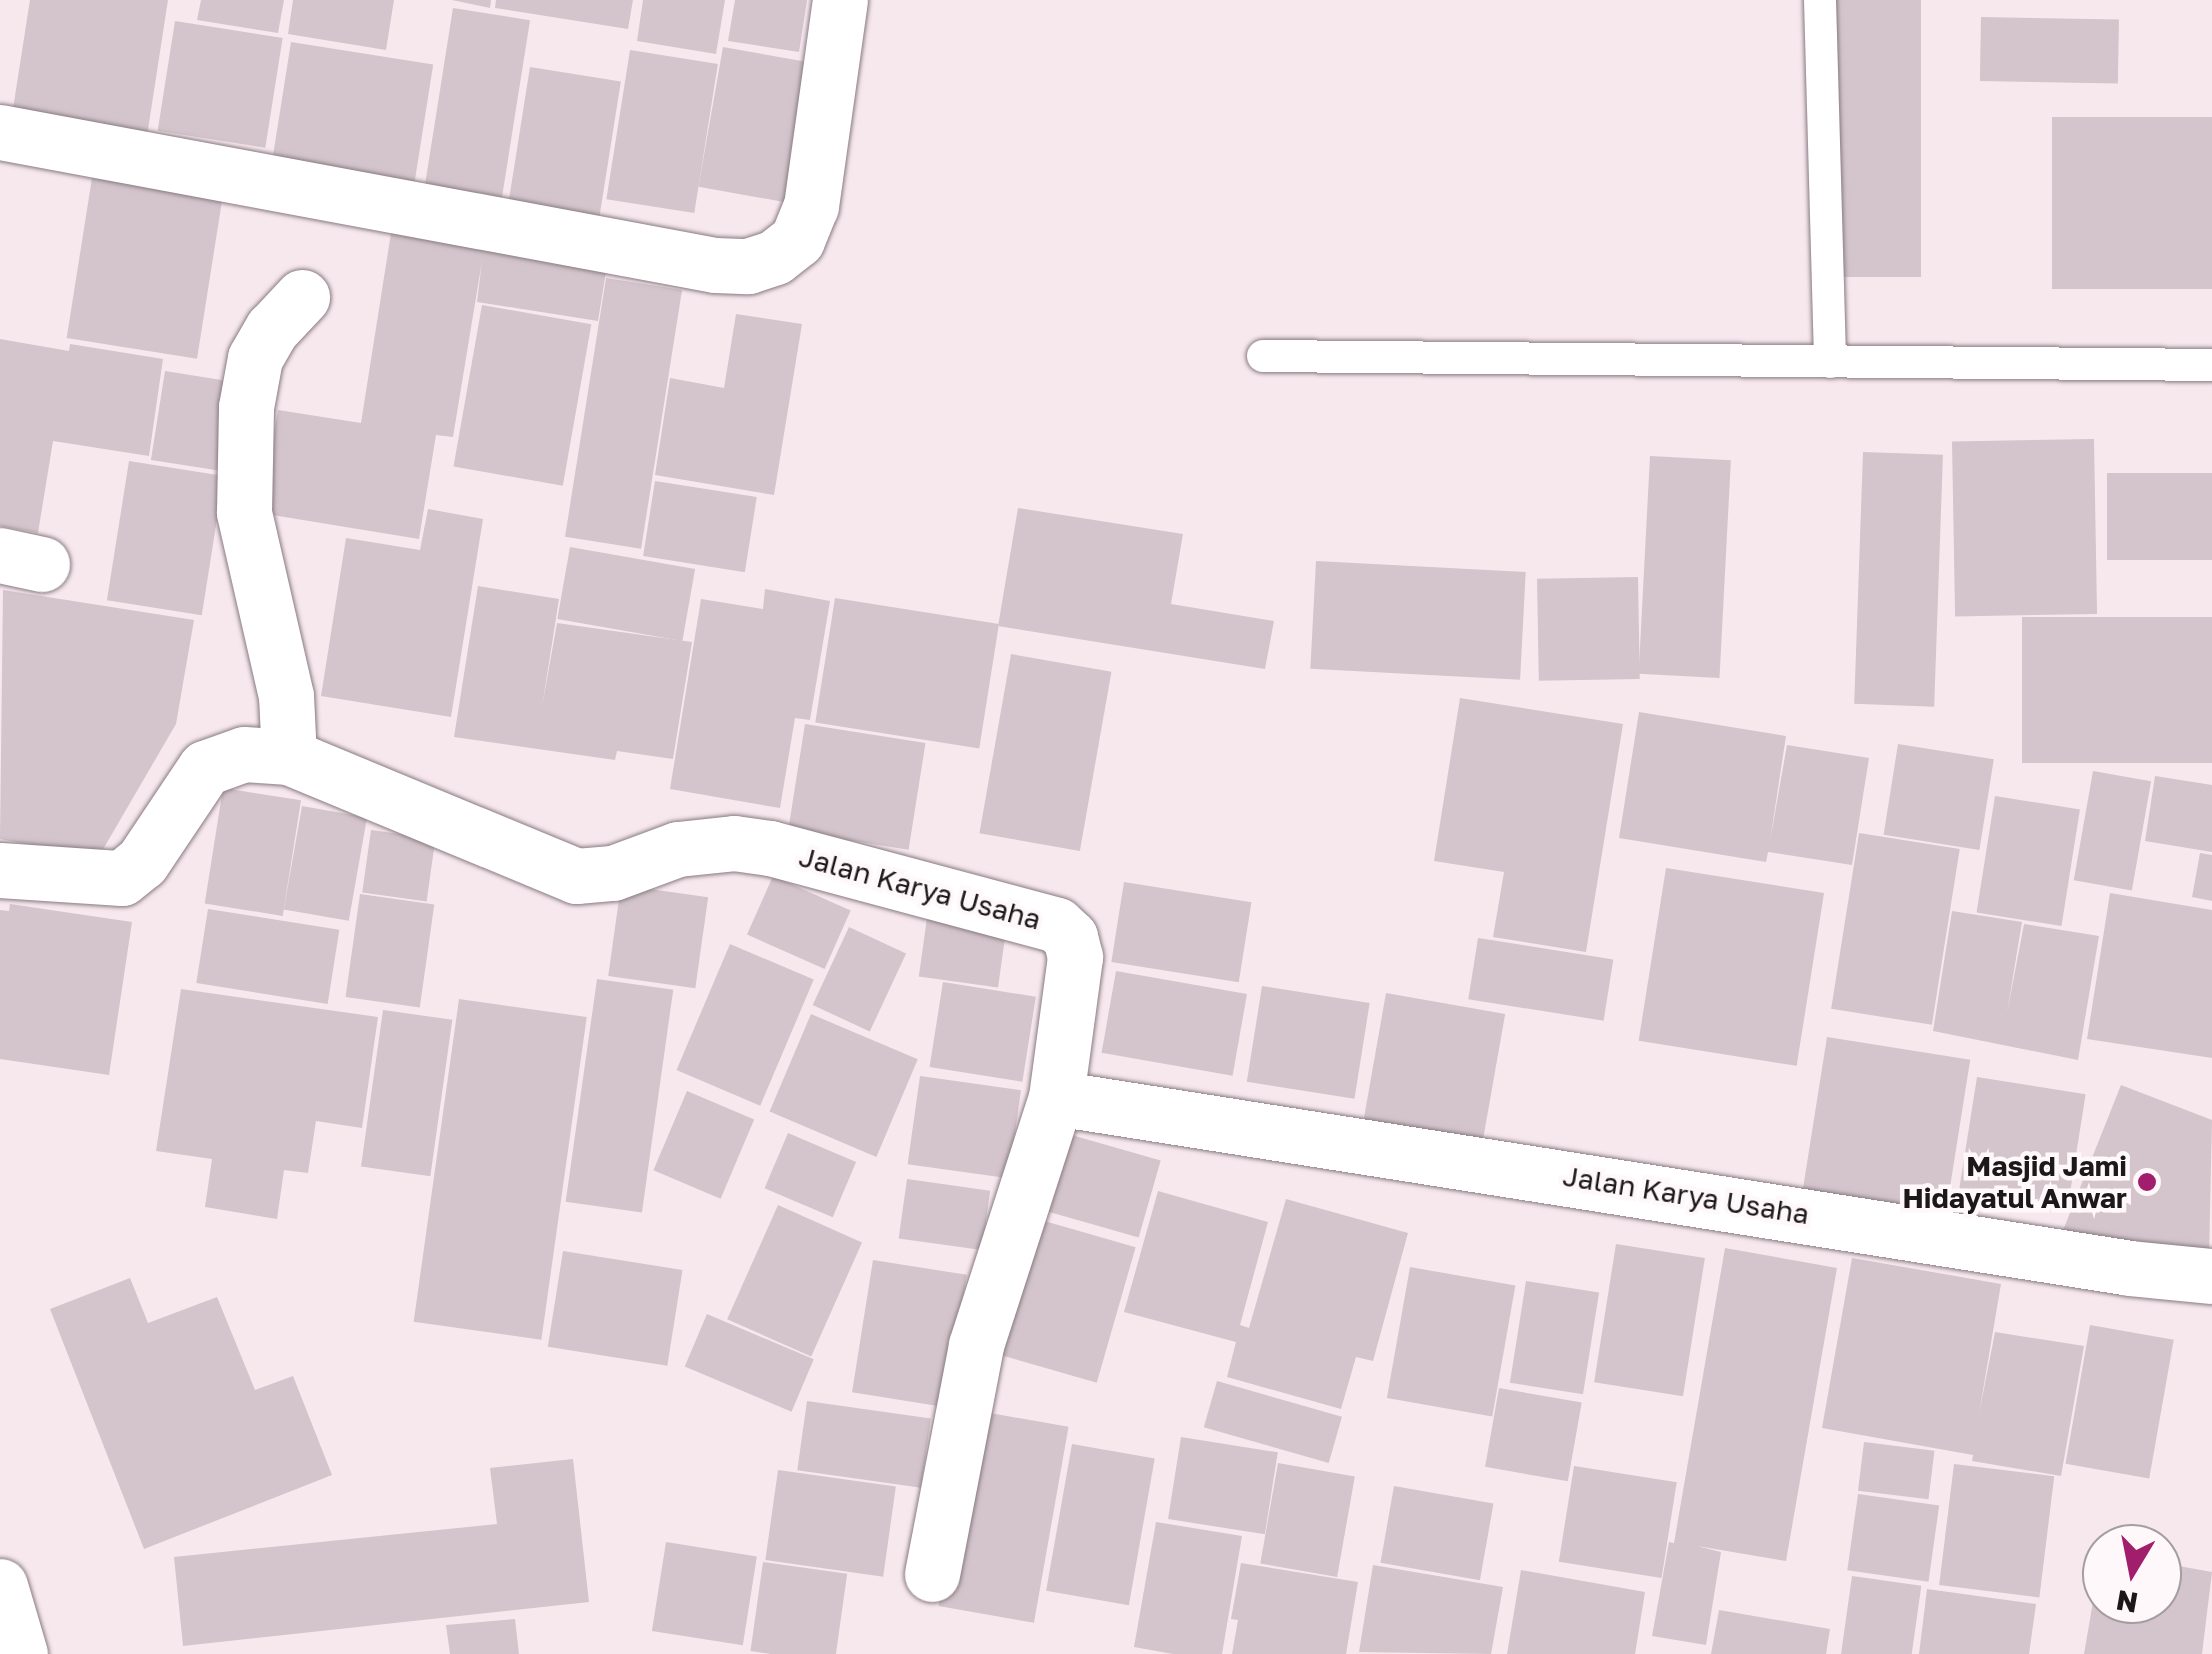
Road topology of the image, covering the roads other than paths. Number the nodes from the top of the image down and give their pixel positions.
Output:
1 (840, 0) edge
2 (1820, 0) edge
3 (0, 132) edge
4 (302, 297) dead end
5 (1263, 356) dead end
6 (1830, 362) junction
7 (2212, 365) edge
8 (289, 757) junction
9 (0, 870) edge
10 (1056, 1098) junction
11 (2212, 1276) edge
12 (932, 1574) dead end
13 (0, 1586) edge
14 (20, 1654) edge

1 - 3 street
2 - 6 lane
4 - 8 street
5 - 6 lane
6 - 7 lane
8 - 9 street, Jalan Karya Usaha
8 - 10 street, Jalan Karya Usaha
10 - 11 street, Jalan Karya Usaha
10 - 12 street
13 - 14 street

